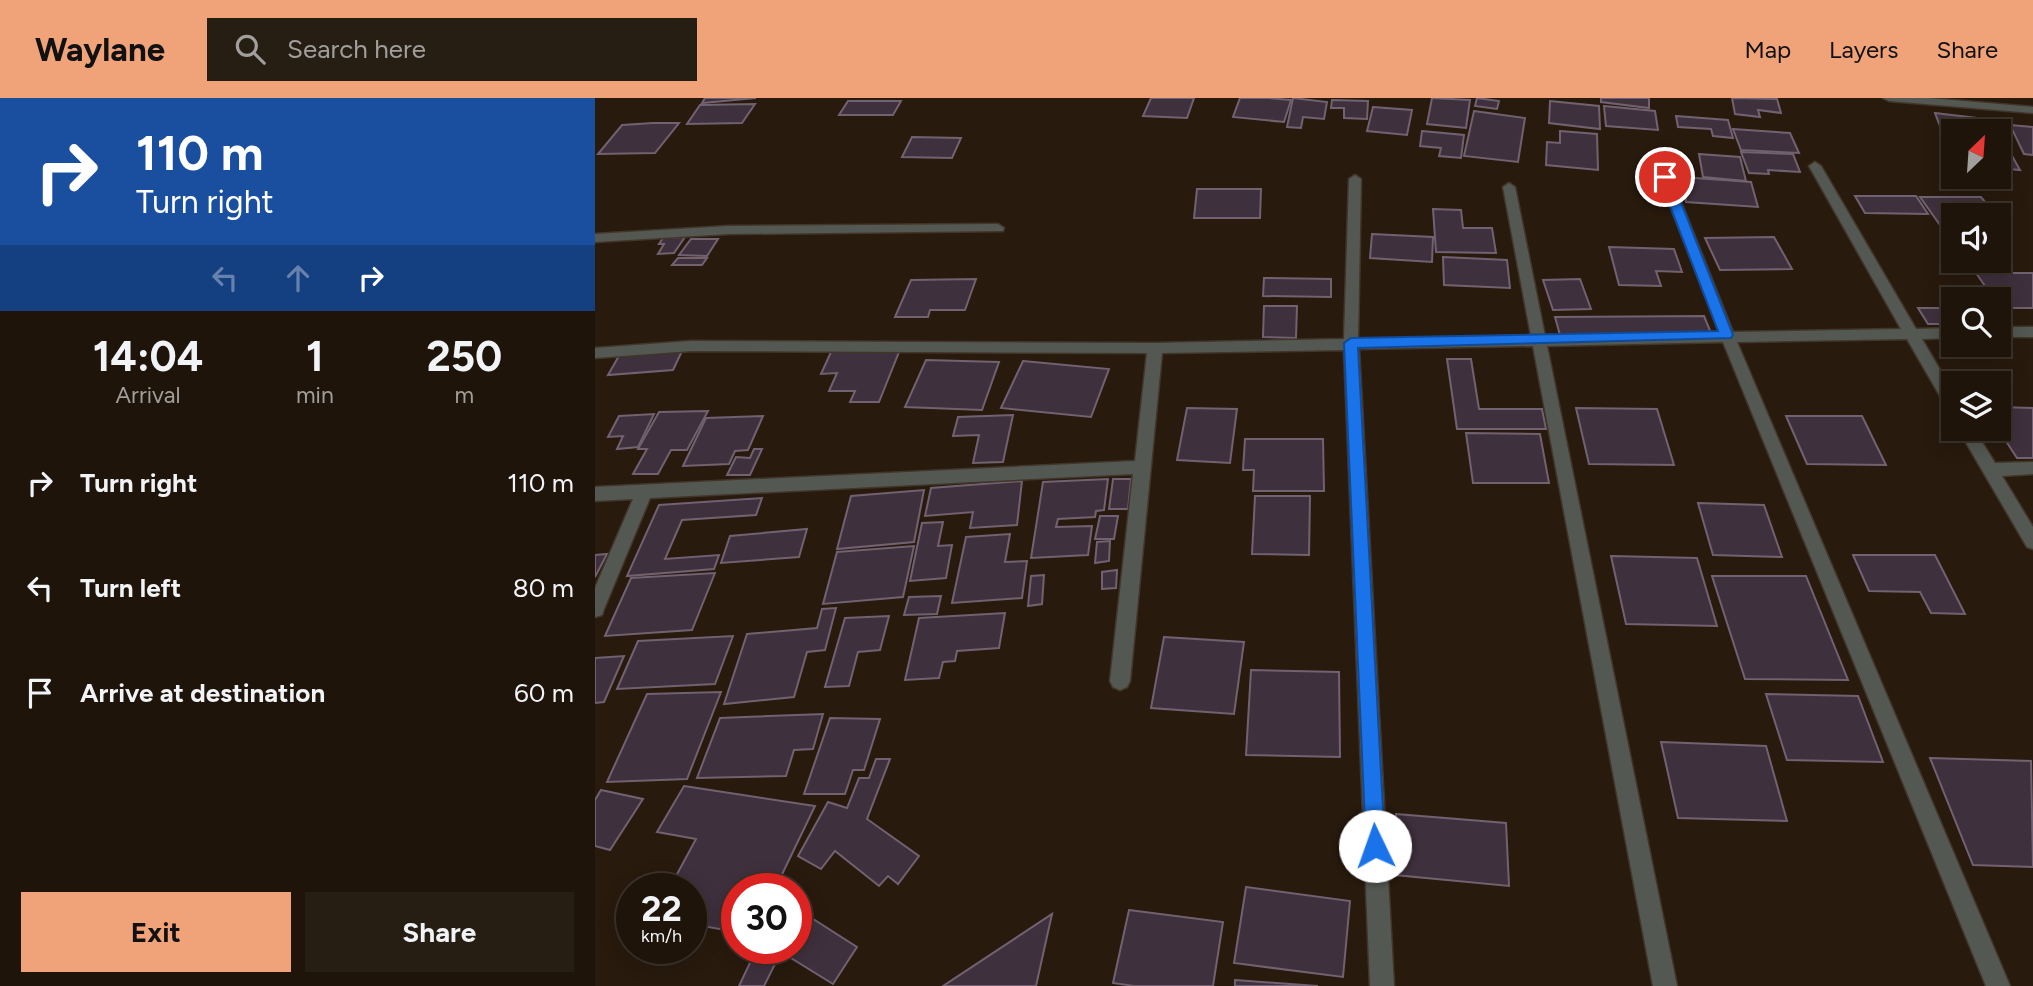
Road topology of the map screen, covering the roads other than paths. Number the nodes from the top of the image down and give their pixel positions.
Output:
1 (1889, 98) edge
2 (2033, 110) edge
3 (1815, 166) dead end
4 (1665, 177) dead end
5 (1355, 180) dead end
6 (1509, 187) dead end
7 (999, 228) dead end
8 (595, 238) edge
9 (2011, 332) edge
10 (2033, 332) edge
11 (1910, 333) junction
12 (1941, 333) edge
13 (1727, 335) junction
14 (1537, 339) junction
15 (1351, 343) junction
16 (1154, 348) junction
17 (595, 353) edge
18 (1941, 386) edge
19 (1973, 441) edge
20 (1142, 467) junction
21 (2033, 468) edge
22 (1991, 470) junction
23 (645, 491) junction
24 (595, 494) edge
25 (2033, 542) edge
26 (595, 610) edge
27 (1120, 681) dead end
28 (1382, 986) edge
29 (1665, 986) edge
30 (1998, 986) edge

1 - 2 street
3 - 11 street
4 - 13 street
5 - 15 street
6 - 14 street
7 - 8 street
9 - 10 street
11 - 12 street
11 - 13 street
11 - 18 street
13 - 14 street
13 - 30 street
14 - 15 street
14 - 29 street
15 - 16 street
15 - 28 street
16 - 17 street
16 - 20 street
19 - 22 street
20 - 23 street
20 - 27 street
21 - 22 street
22 - 25 street
23 - 24 street
23 - 26 street

